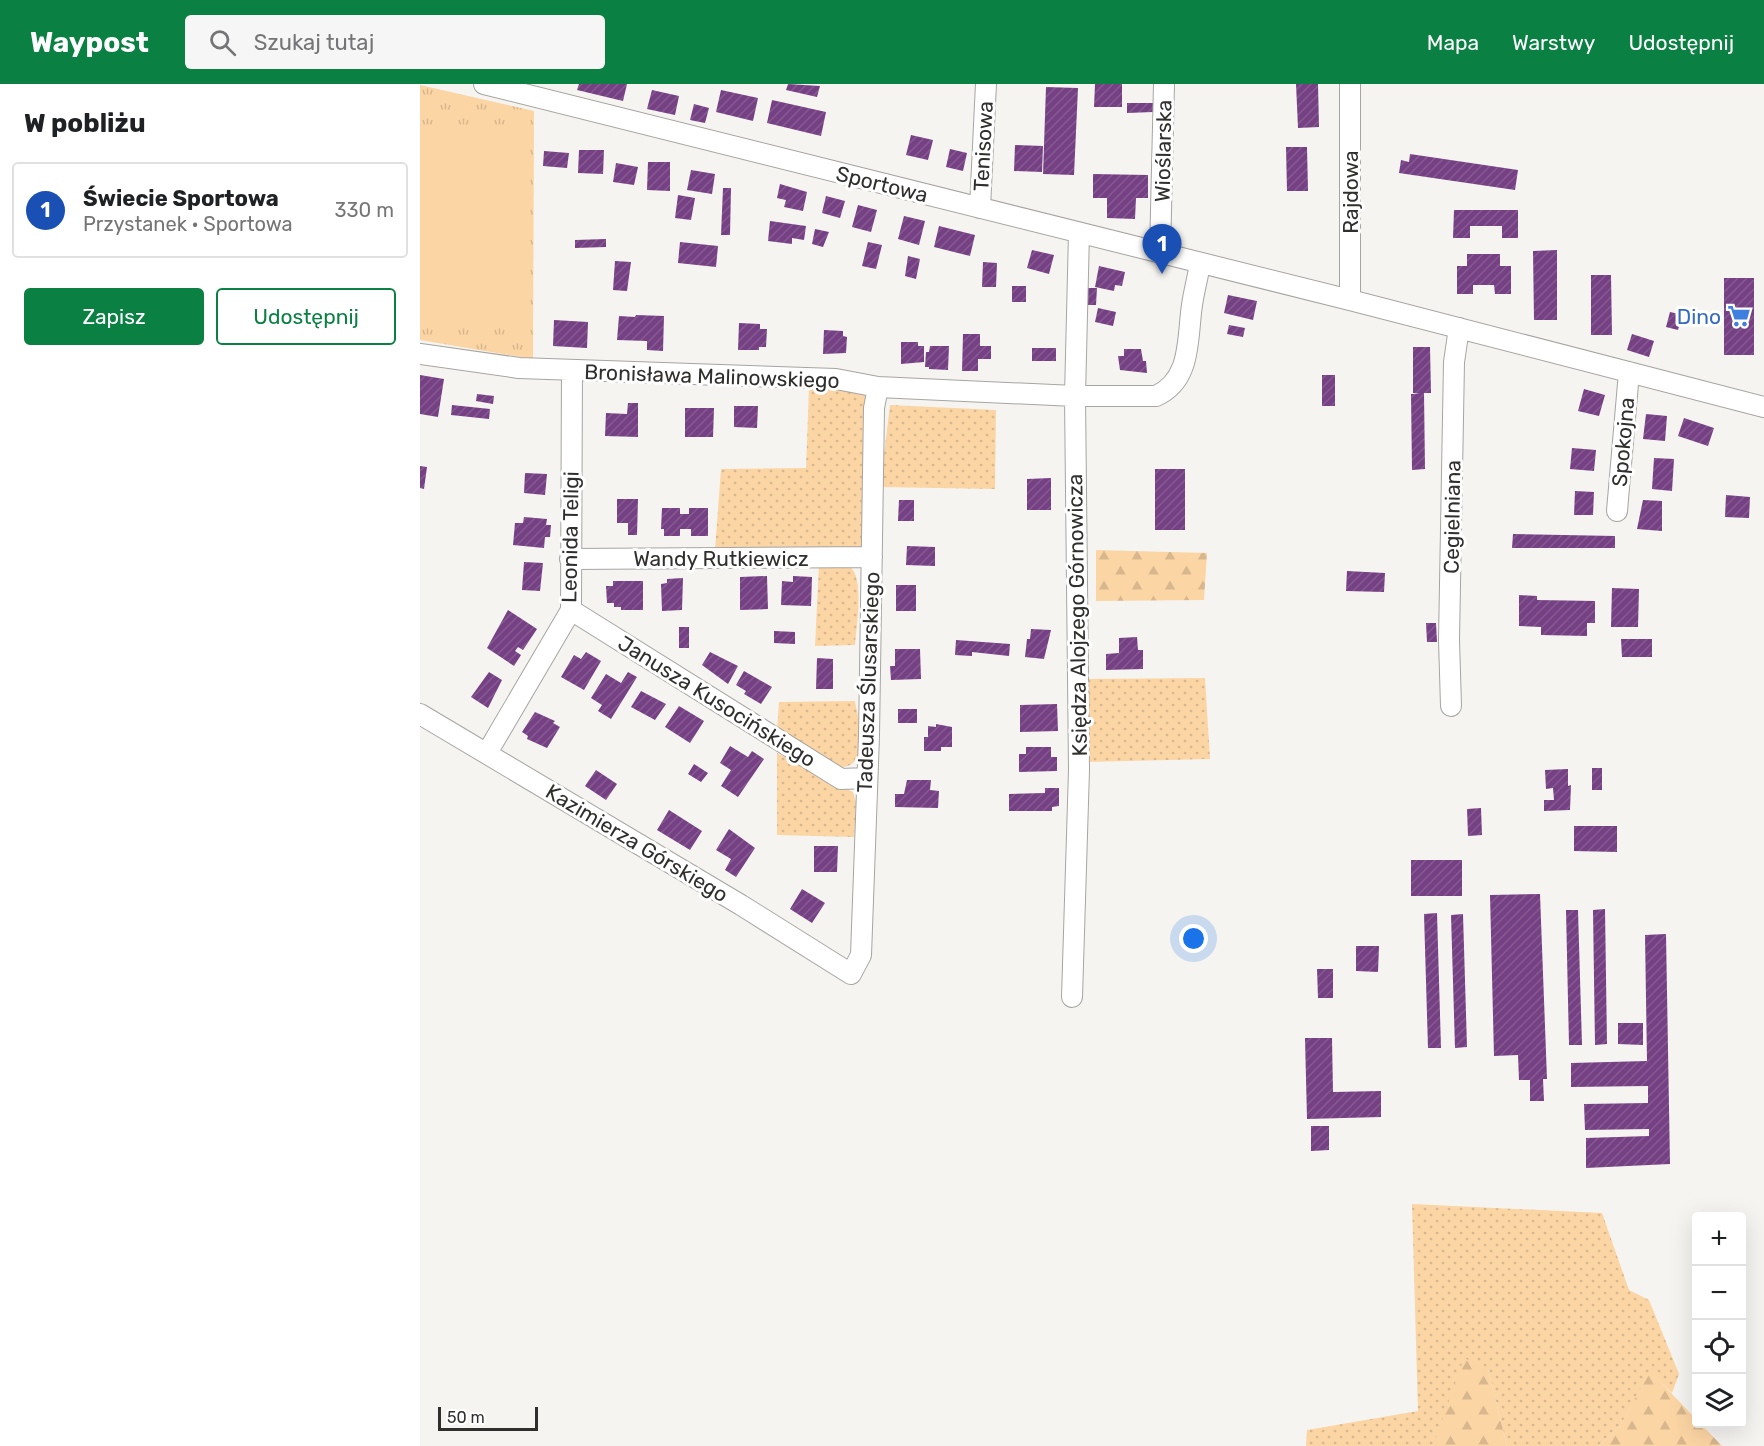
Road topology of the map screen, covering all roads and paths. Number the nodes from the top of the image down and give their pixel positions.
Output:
1 (484, 84) edge
2 (986, 84) edge
3 (1164, 84) edge
4 (1350, 84) edge
5 (980, 208) junction
6 (1079, 232) junction
7 (1161, 253) junction
8 (1200, 263) junction
9 (1350, 300) junction
10 (1459, 328) junction
11 (420, 354) edge
12 (572, 370) junction
13 (1629, 372) junction
14 (878, 387) junction
15 (1075, 396) junction
16 (1764, 407) edge
17 (1617, 512) dead end
18 (872, 557) junction
19 (570, 559) junction
20 (571, 610) junction
21 (1451, 706) dead end
22 (420, 714) edge
23 (487, 753) junction
24 (866, 778) junction
25 (851, 974) joint
26 (1072, 997) dead end

1 - 5 street, Sportowa
2 - 5 street, Tenisowa
3 - 7 street, Wioślarska
4 - 9 street, Rajdowa
5 - 6 street, Sportowa
6 - 7 street, Sportowa
6 - 15 street, Księdza Alojzego Górnowicza
7 - 8 street, Sportowa
8 - 9 street, Sportowa
8 - 15 street, Bronisława Malinowskiego
9 - 10 street, Sportowa
10 - 13 street, Sportowa
10 - 21 street, Cegielniana
11 - 12 street, Bronisława Malinowskiego
12 - 14 street, Bronisława Malinowskiego
12 - 19 street, Leonida Teligi
13 - 16 street, Sportowa
13 - 17 street, Spokojna
14 - 15 street, Bronisława Malinowskiego
14 - 18 street, Tadeusza Ślusarskiego
15 - 26 street, Księdza Alojzego Górnowicza
18 - 19 street, Wandy Rutkiewicz
18 - 24 street, Tadeusza Ślusarskiego
19 - 20 street, Leonida Teligi
20 - 23 street, Leonida Teligi
20 - 24 street, Janusza Kusocińskiego
22 - 23 street, Kazimierza Górskiego
23 - 25 street, Kazimierza Górskiego
24 - 25 street, Tadeusza Ślusarskiego

